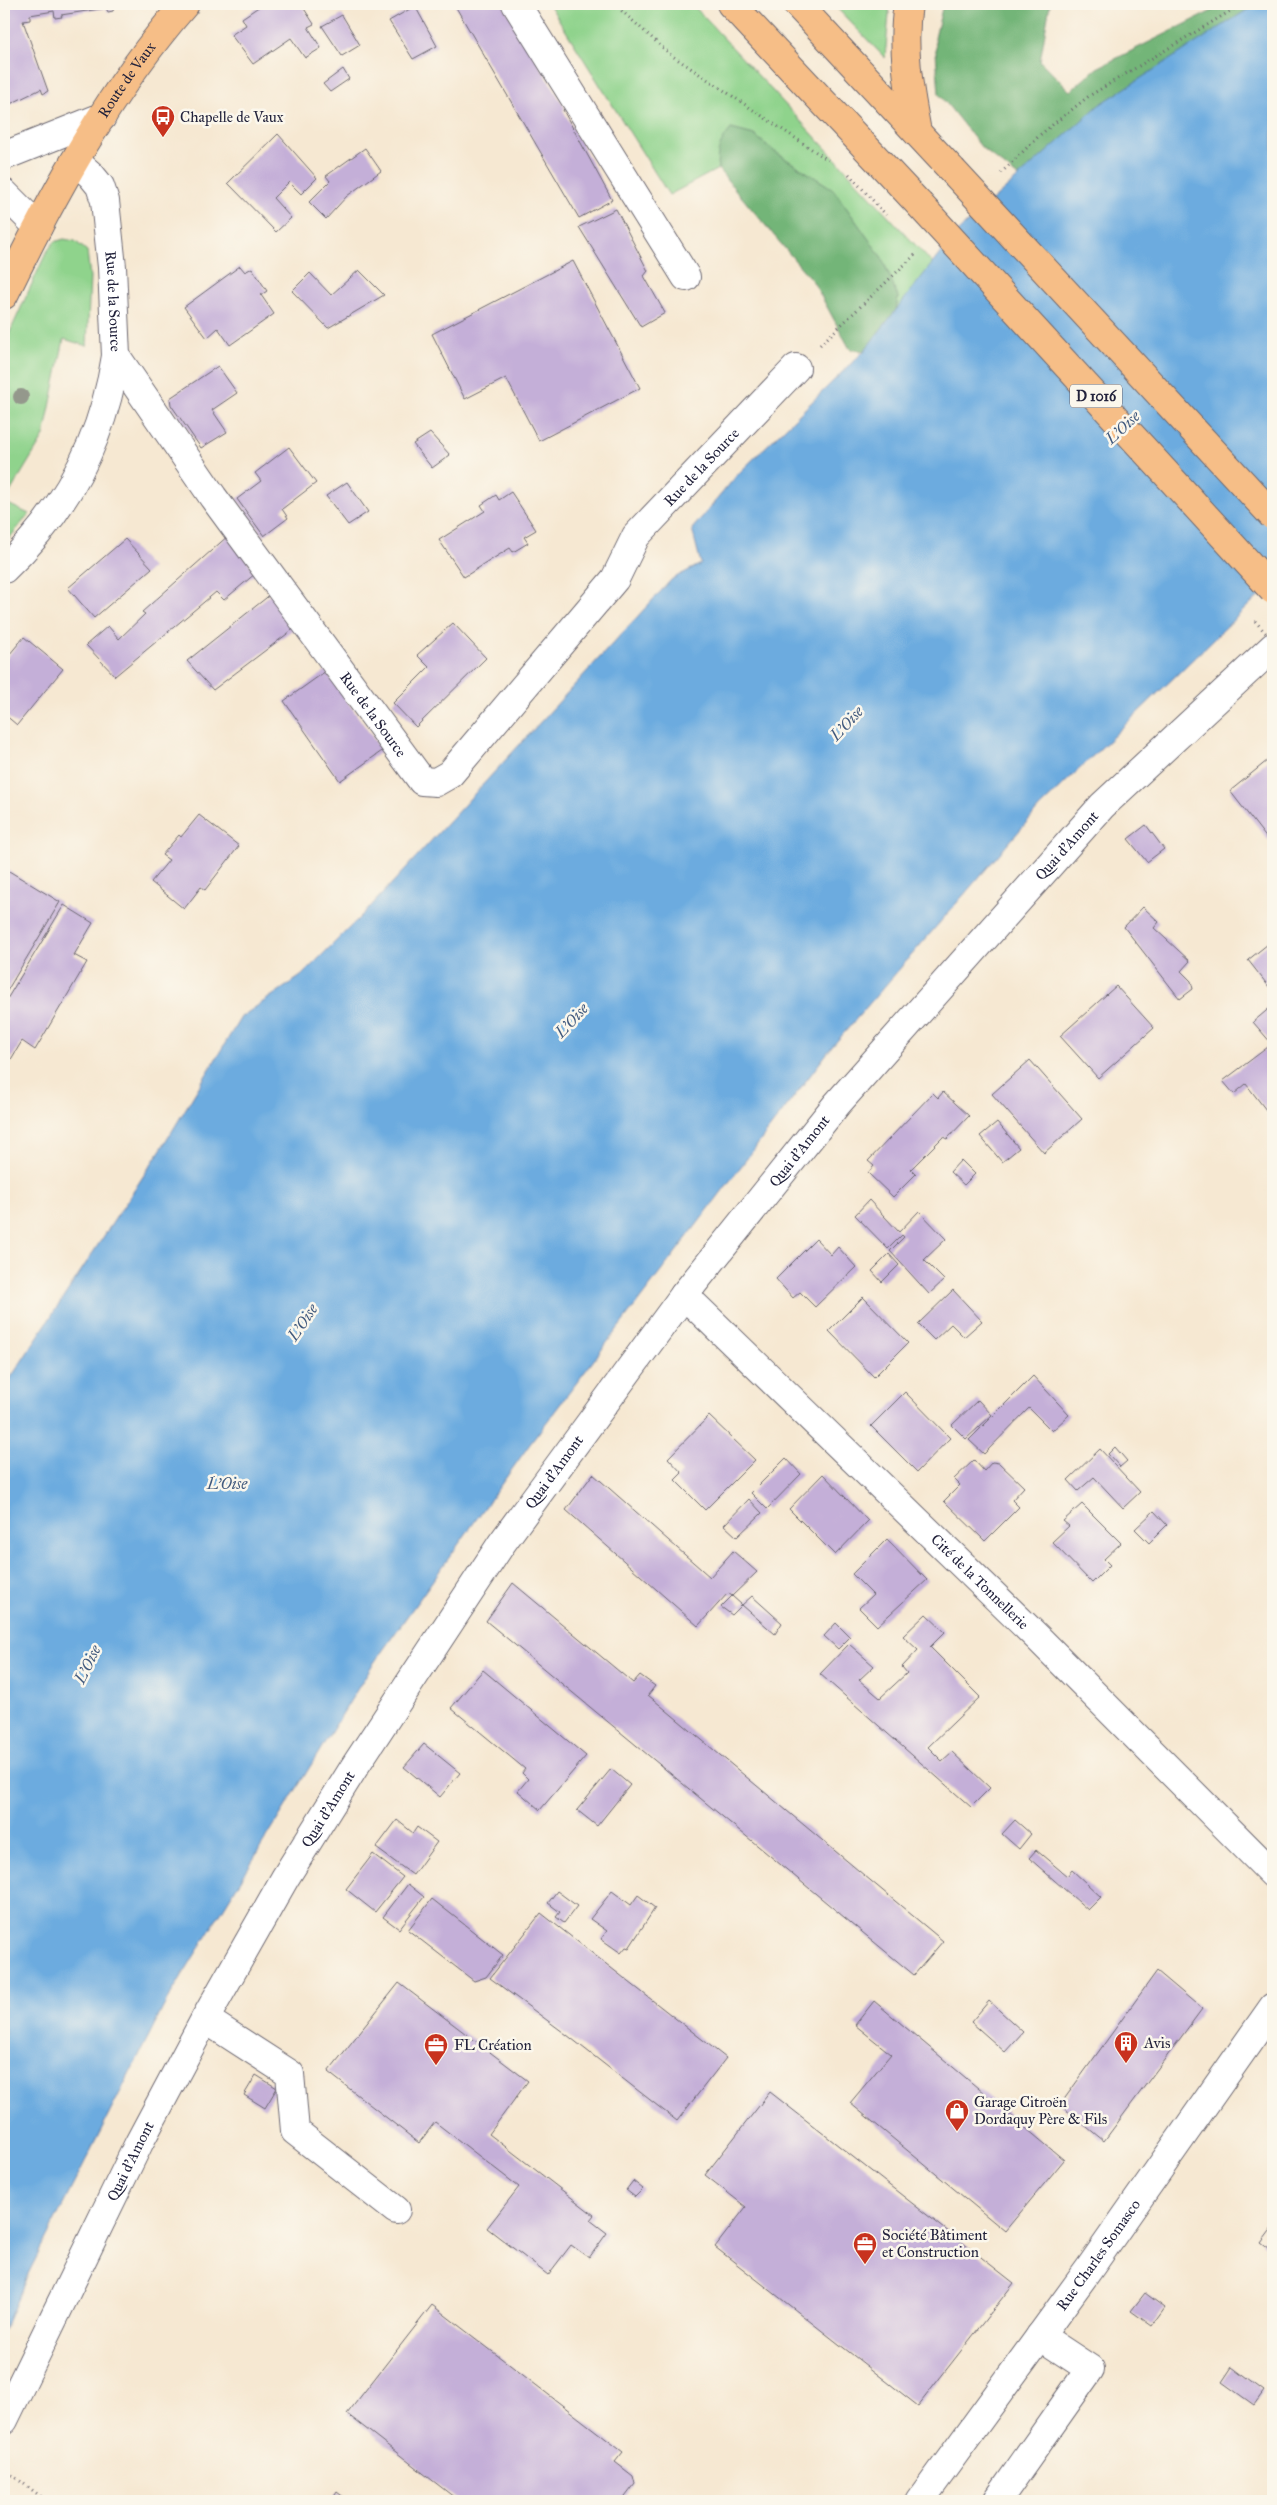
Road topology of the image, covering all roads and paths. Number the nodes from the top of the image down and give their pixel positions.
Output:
1 (186, 4) edge
2 (516, 4) edge
3 (614, 4) edge
4 (731, 4) edge
5 (797, 4) edge
6 (908, 4) edge
7 (1242, 4) edge
8 (102, 116) junction
9 (917, 132) junction
10 (1041, 134) dead end
11 (4, 156) edge
12 (75, 161) junction
13 (833, 163) dead end
14 (841, 168) dead end
15 (850, 174) dead end
16 (4, 193) edge
17 (38, 228) junction
18 (686, 277) dead end
19 (4, 295) edge
20 (116, 356) junction
21 (796, 368) dead end
22 (1273, 516) edge
23 (4, 569) edge
24 (1273, 590) edge
25 (1273, 647) edge
26 (684, 1295) junction
27 (1273, 1874) edge
28 (1273, 2007) edge
29 (204, 2019) junction
30 (396, 2210) dead end
31 (1040, 2336) junction
32 (4, 2420) edge
33 (4, 2469) edge
34 (47, 2501) edge
35 (920, 2501) edge
36 (997, 2501) edge

1 - 8 main road, Route de Vaux
2 - 18 street
3 - 13 path
4 - 24 main road, D 1016, bridge
5 - 9 main road, D 1016
6 - 9 main road
7 - 10 path
8 - 11 street
8 - 12 main road, Route de Vaux
9 - 22 main road, D 1016, bridge
12 - 17 main road, Route de Vaux
12 - 20 street, Rue de la Source
14 - 15 path
16 - 17 street
17 - 19 main road, Route de Vaux
20 - 21 street, Rue de la Source
20 - 23 street
25 - 26 street, Quai d'Amont
26 - 27 street, Cité de la Tonnellerie
26 - 29 street, Quai d'Amont
28 - 31 street, Rue Charles Somasco
29 - 30 street
29 - 32 street, Quai d'Amont
31 - 35 street, Rue Charles Somasco
31 - 36 street
33 - 34 path

